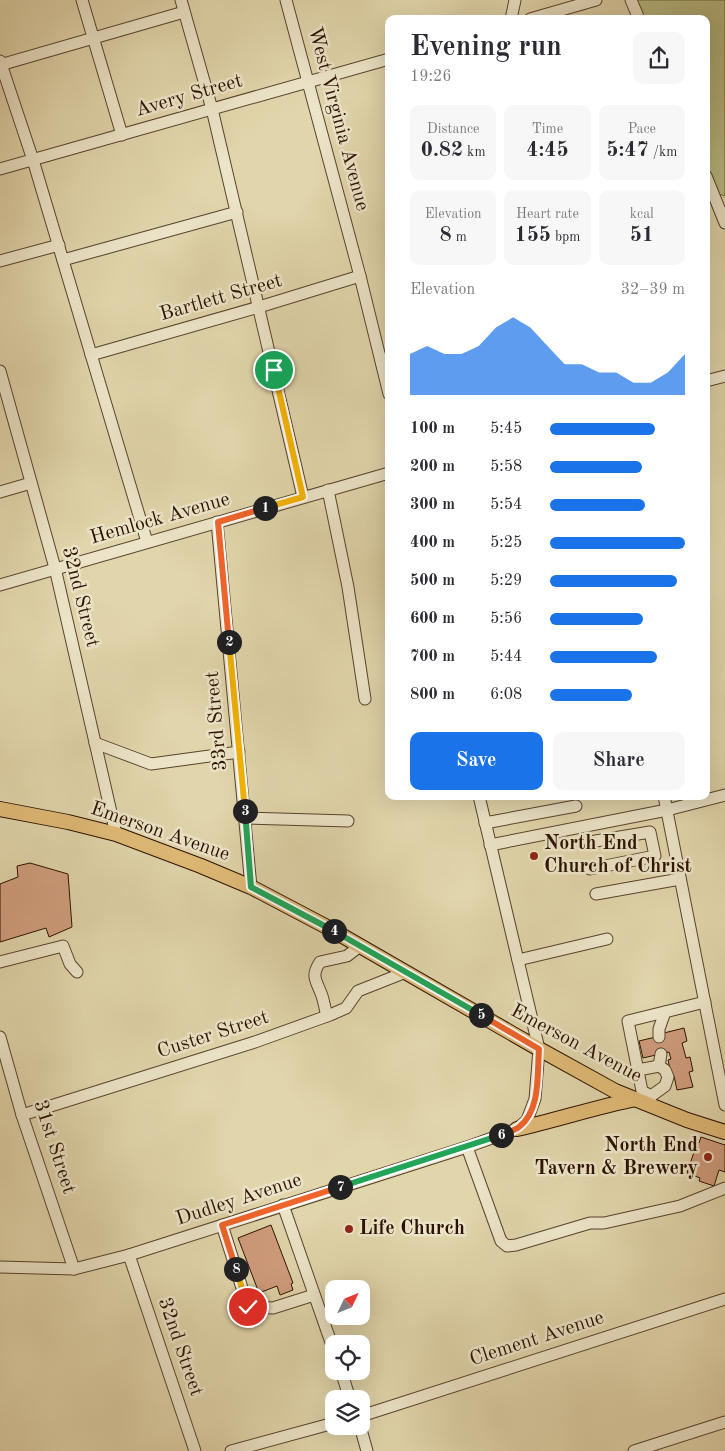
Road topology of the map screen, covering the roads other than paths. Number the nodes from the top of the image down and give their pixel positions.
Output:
1 (82, 0) edge
2 (181, 0) edge
3 (286, 0) edge
4 (515, 0) edge
5 (596, 0) edge
6 (631, 0) edge
7 (184, 12) junction
8 (512, 15) edge
9 (544, 15) edge
10 (637, 15) edge
11 (93, 38) junction
12 (385, 60) edge
13 (0, 63) edge
14 (308, 82) junction
15 (212, 109) junction
16 (122, 135) junction
17 (34, 160) junction
18 (0, 169) edge
19 (710, 186) edge
20 (237, 212) junction
21 (725, 223) edge
22 (59, 245) junction
23 (63, 260) junction
24 (0, 261) edge
25 (360, 276) junction
26 (259, 307) junction
27 (92, 355) junction
28 (0, 371) edge
29 (725, 376) edge
30 (385, 378) edge
31 (710, 380) edge
32 (385, 474) edge
33 (30, 483) junction
34 (328, 490) junction
35 (0, 492) edge
36 (303, 497) junction
37 (218, 522) junction
38 (147, 542) junction
39 (56, 568) junction
40 (0, 585) edge
41 (365, 699) dead end
42 (95, 744) junction
43 (239, 752) junction
44 (725, 795) edge
45 (710, 799) edge
46 (480, 800) edge
47 (665, 800) edge
48 (706, 800) edge
49 (576, 806) dead end
50 (0, 809) edge
51 (667, 810) junction
52 (246, 818) junction
53 (348, 820) dead end
54 (485, 823) junction
55 (116, 834) junction
56 (673, 841) junction
57 (584, 843) dead end
58 (652, 844) junction
59 (490, 845) junction
60 (590, 869) dead end
61 (680, 879) junction
62 (251, 887) junction
63 (596, 894) dead end
64 (607, 939) dead end
65 (360, 946) junction
66 (518, 960) junction
67 (0, 962) edge
68 (77, 972) dead end
69 (406, 972) junction
70 (704, 1002) junction
71 (665, 1012) junction
72 (327, 1016) junction
73 (0, 1037) edge
74 (659, 1037) dead end
75 (539, 1049) junction
76 (661, 1054) dead end
77 (658, 1066) junction
78 (638, 1070) junction
79 (636, 1100) junction
80 (650, 1100) junction
81 (725, 1105) edge
82 (22, 1114) junction
83 (517, 1129) junction
84 (725, 1132) edge
85 (467, 1147) junction
86 (725, 1188) edge
87 (283, 1205) junction
88 (222, 1225) junction
89 (129, 1255) junction
90 (0, 1267) edge
91 (74, 1269) junction
92 (314, 1295) junction
93 (725, 1299) edge
94 (328, 1335) edge
95 (370, 1413) edge
96 (725, 1422) edge
97 (325, 1425) edge
98 (363, 1435) edge
99 (195, 1451) edge
100 (231, 1451) edge
101 (367, 1451) edge
102 (634, 1451) edge

1 - 11 street
2 - 7 street
3 - 14 street, West Virginia Avenue
4 - 8 street
5 - 9 street
6 - 10 street
7 - 11 street
7 - 15 street
11 - 13 street
11 - 16 street
12 - 14 street, Avery Street
13 - 17 street
14 - 15 street, Avery Street
14 - 25 street, West Virginia Avenue
15 - 16 street, Avery Street
15 - 20 street
16 - 17 street, Avery Street
17 - 18 street, Avery Street
17 - 22 street
19 - 21 street
20 - 23 street
20 - 26 street
22 - 23 street
22 - 24 street
23 - 27 street
25 - 26 street, Bartlett Street
25 - 30 street, West Virginia Avenue
26 - 27 street, Bartlett Street
26 - 36 street
27 - 38 street
28 - 33 street, 32nd Street
29 - 31 street
32 - 34 street, Hemlock Avenue
33 - 35 street
33 - 39 street, 32nd Street
34 - 36 street, Hemlock Avenue
34 - 41 street
36 - 37 street, Hemlock Avenue
37 - 38 street, Hemlock Avenue
37 - 43 street, 33rd Street
38 - 39 street, Hemlock Avenue
39 - 40 street, Hemlock Avenue
39 - 42 street, 32nd Street
42 - 43 street
42 - 55 street, 32nd Street
43 - 52 street, 33rd Street
44 - 45 street
46 - 54 street
47 - 51 street
48 - 51 street
49 - 54 street
50 - 55 main road, Emerson Avenue
51 - 56 street
51 - 59 street
52 - 53 street
52 - 62 street, 33rd Street
54 - 59 street
55 - 62 main road, Emerson Avenue
56 - 58 street
56 - 61 street
57 - 58 street
58 - 60 street
59 - 66 street
61 - 63 street
61 - 70 street
62 - 65 main road, Emerson Avenue
64 - 66 street
65 - 69 main road, Emerson Avenue
65 - 72 street
66 - 75 street
67 - 68 street
69 - 72 street, Custer Street
69 - 75 main road, Emerson Avenue
70 - 71 street
70 - 81 street
71 - 74 street
71 - 78 street
72 - 82 street, Custer Street
73 - 82 street, 31st Street
75 - 79 main road, Emerson Avenue
75 - 83 street
76 - 77 street
77 - 78 street
77 - 80 street
78 - 80 street
79 - 80 main road, Emerson Avenue
79 - 83 main road
80 - 84 main road, Emerson Avenue
82 - 91 street, 31st Street
83 - 85 street, Dudley Avenue
85 - 86 street
85 - 87 street, Dudley Avenue
87 - 88 street, Dudley Avenue
87 - 92 street
88 - 89 street, Dudley Avenue
88 - 92 street
89 - 91 street, Dudley Avenue
89 - 99 street, 32nd Street
90 - 91 street, Dudley Avenue
92 - 94 street
93 - 95 street, Clement Avenue
96 - 102 street
97 - 100 street
98 - 101 street

